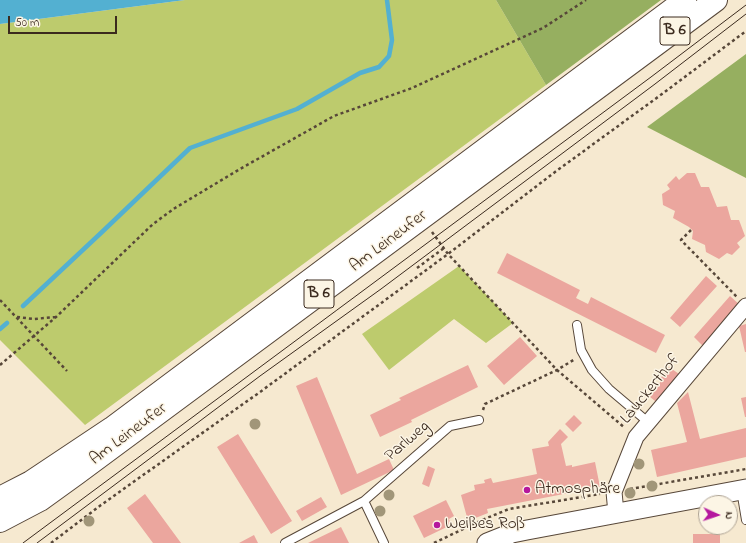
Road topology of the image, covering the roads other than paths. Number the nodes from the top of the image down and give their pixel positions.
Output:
1 (685, 0) edge
2 (716, 0) edge
3 (746, 306) edge
4 (577, 325) dead end
5 (479, 420) road end
6 (648, 422) junction
7 (743, 490) edge
8 (0, 498) edge
9 (364, 501) junction
10 (616, 513) junction
11 (746, 520) edge
12 (0, 521) edge
13 (285, 543) edge
14 (384, 543) edge
15 (487, 543) edge

1 - 8 main road, Am Leineufer / B 6
2 - 12 main road, Am Leineufer / B 6
3 - 6 street, Lauckerthof
4 - 6 lane
5 - 9 lane, Parlweg
6 - 10 street, Lauckerthof
7 - 10 street
7 - 11 lane
9 - 13 lane, Parlweg
9 - 14 lane
10 - 15 street

